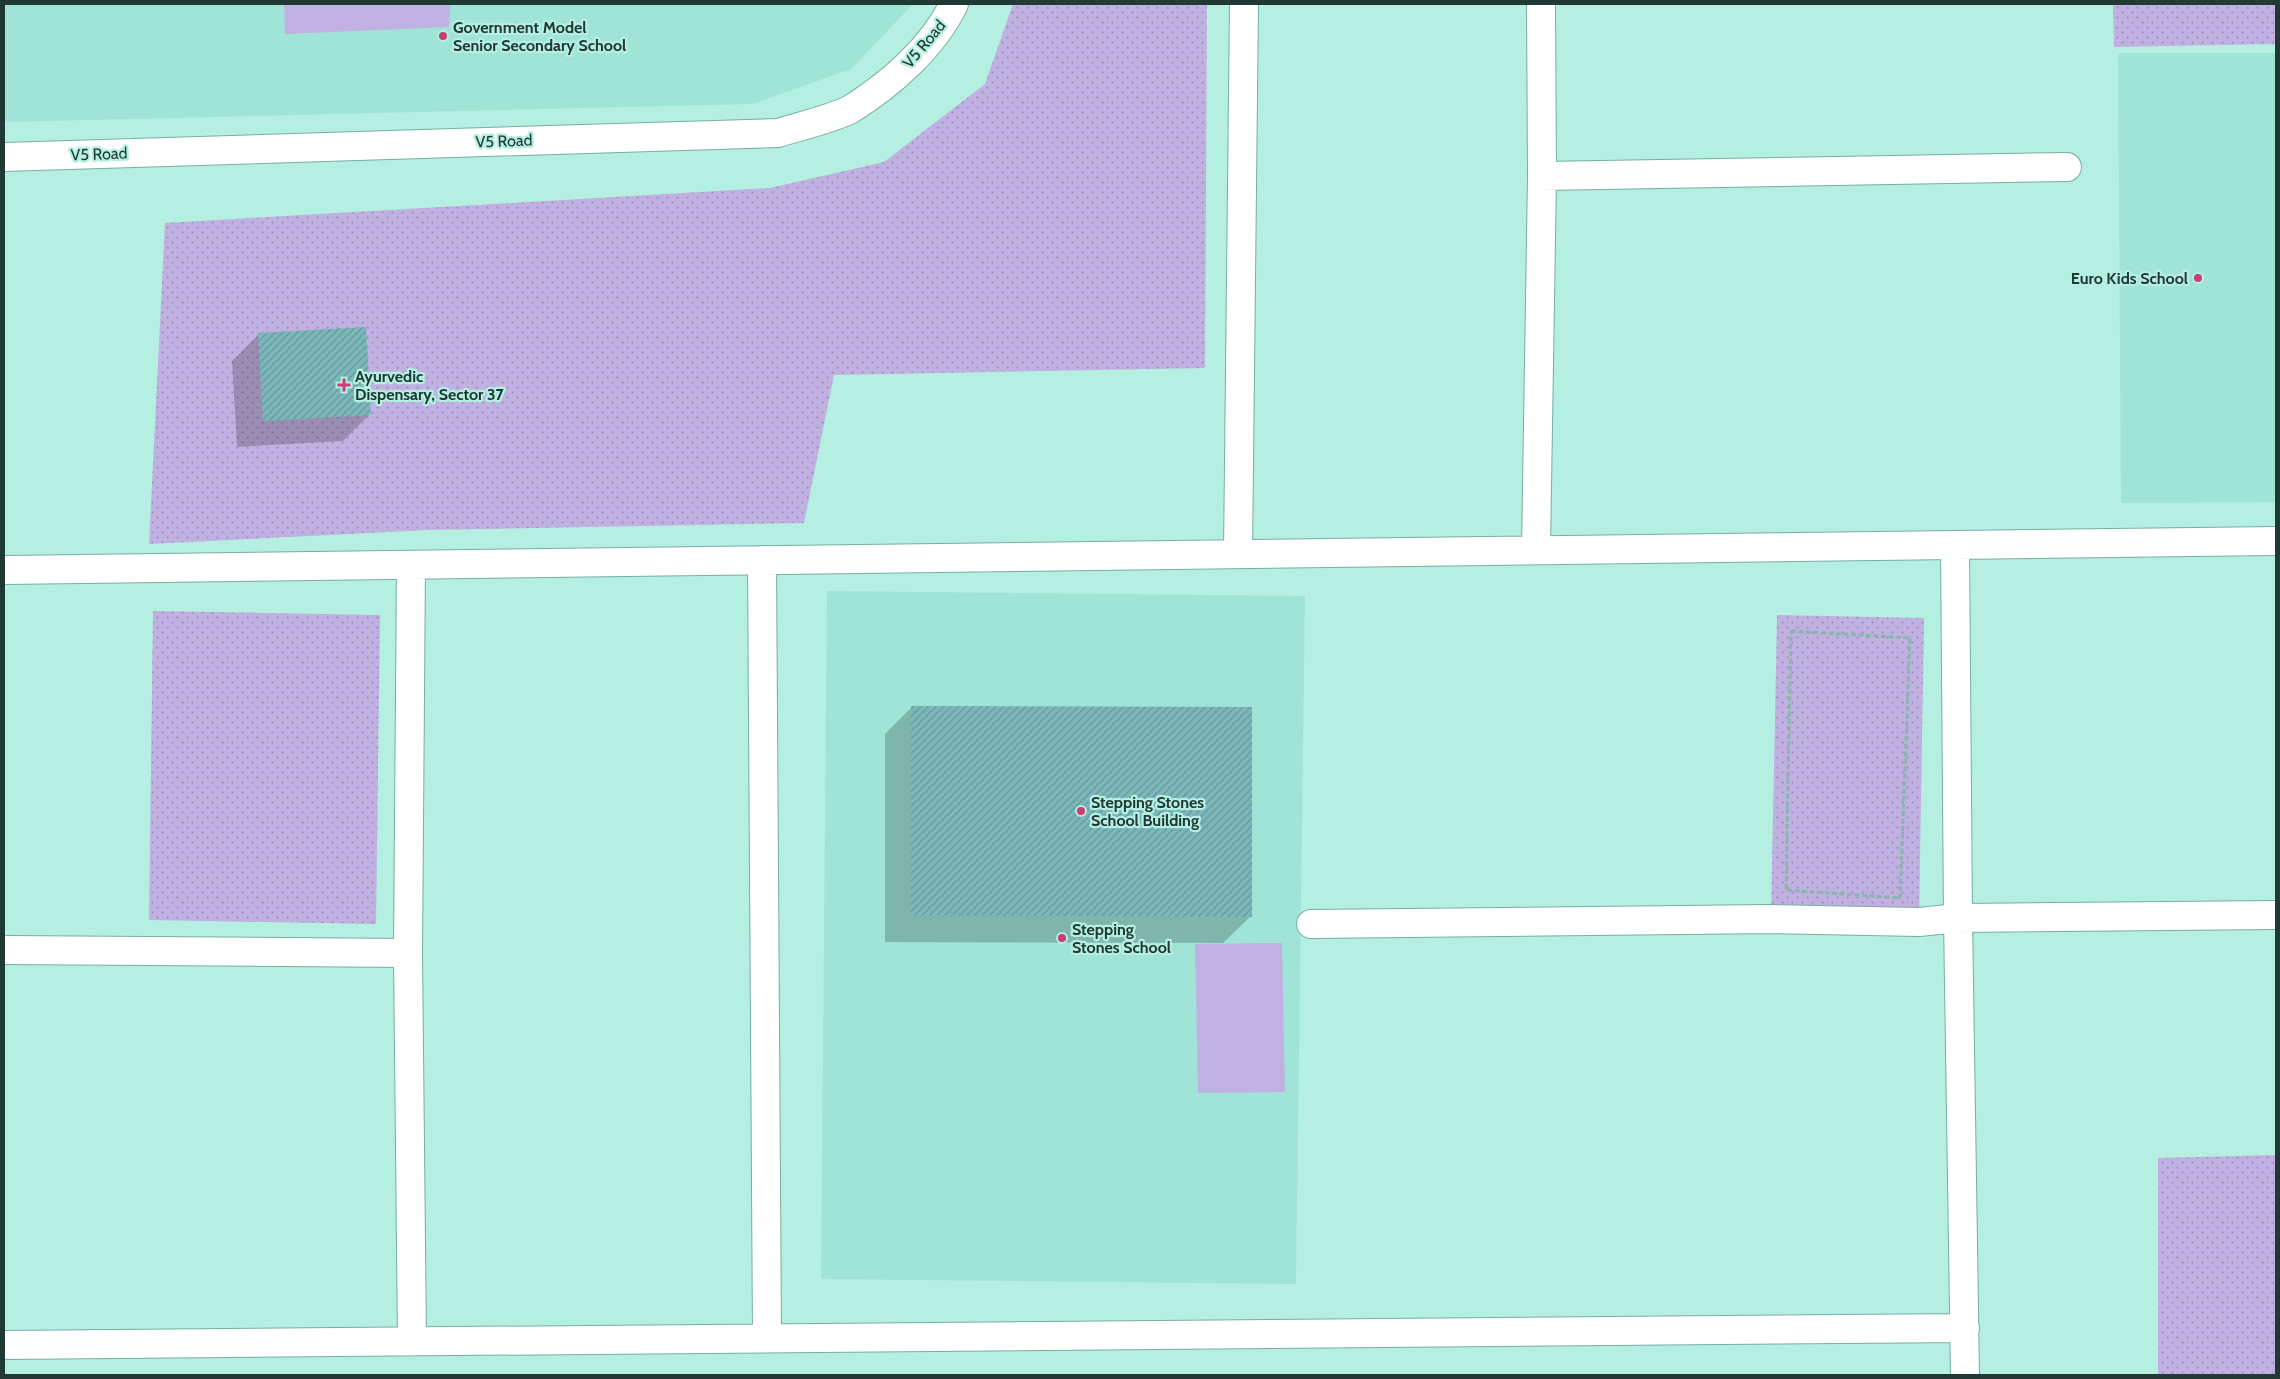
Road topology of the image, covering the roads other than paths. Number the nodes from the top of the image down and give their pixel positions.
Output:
1 (954, 4) edge
2 (1244, 4) edge
3 (1541, 4) edge
4 (4, 156) edge
5 (2067, 167) dead end
6 (1542, 176) junction
7 (2276, 541) edge
8 (1955, 545) junction
9 (1536, 550) junction
10 (1238, 554) junction
11 (762, 560) junction
12 (411, 565) junction
13 (4, 570) edge
14 (2276, 915) edge
15 (1958, 918) junction
16 (1311, 924) dead end
17 (4, 950) edge
18 (408, 952) junction
19 (1965, 1328) junction
20 (767, 1338) junction
21 (412, 1341) junction
22 (4, 1345) edge
23 (1965, 1375) edge

1 - 4 street, V5 Road
2 - 10 street
3 - 6 street
5 - 6 street
6 - 9 street
7 - 8 street
8 - 9 street
8 - 15 street
9 - 10 street
10 - 11 street
11 - 12 street
11 - 20 street
12 - 13 street
12 - 18 street
14 - 15 street
15 - 16 street
15 - 19 street
17 - 18 street
18 - 21 street
19 - 20 street
19 - 23 street
20 - 21 street
21 - 22 street

